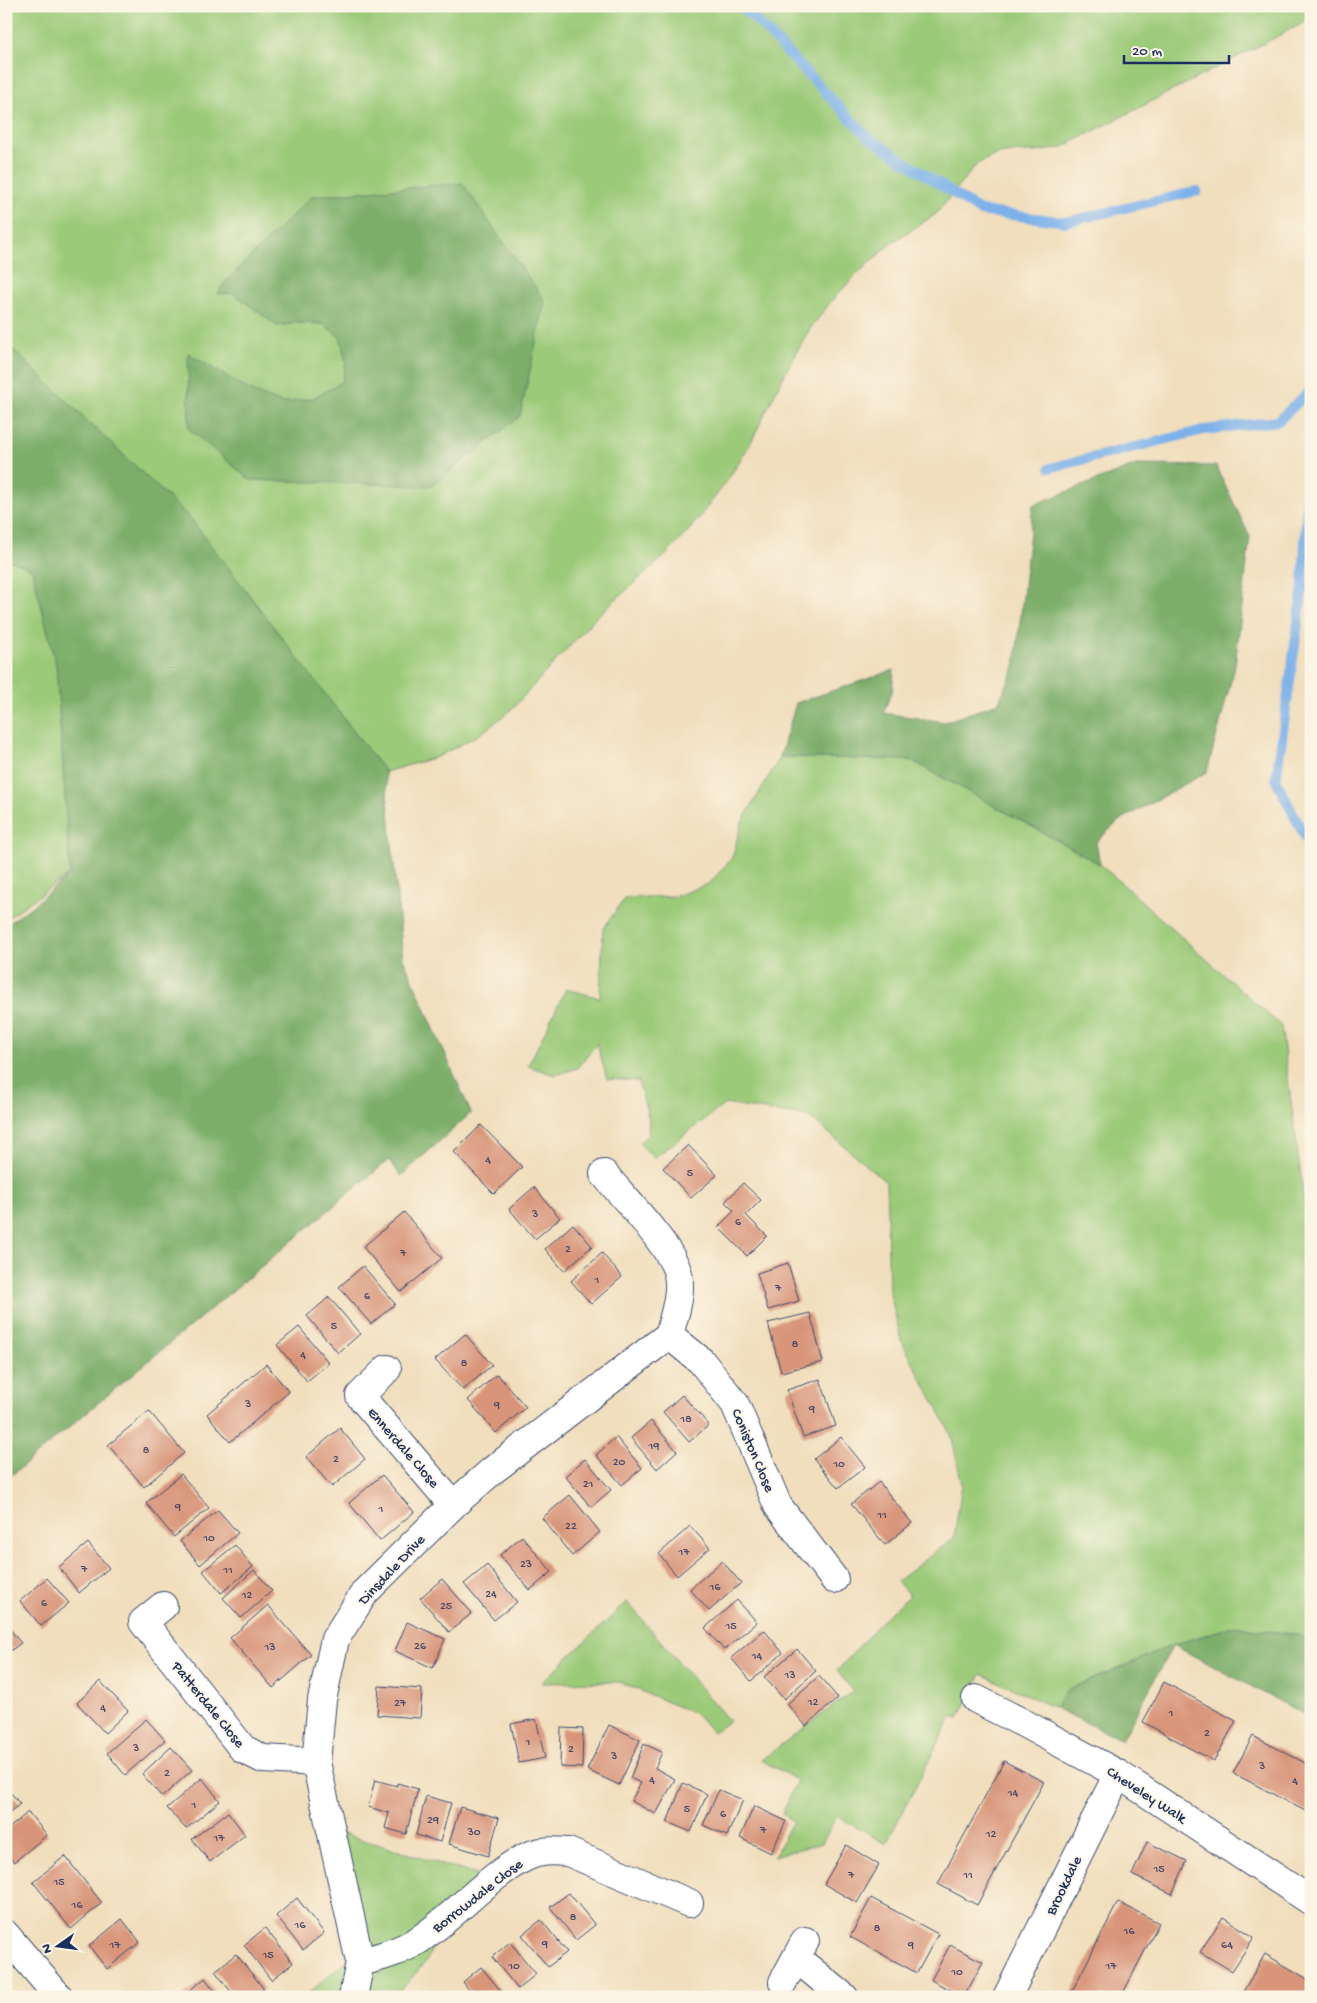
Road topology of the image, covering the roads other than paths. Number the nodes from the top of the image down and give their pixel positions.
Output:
1 (604, 1174) dead end
2 (669, 1335) junction
3 (387, 1369) dead end
4 (453, 1504) junction
5 (834, 1578) dead end
6 (163, 1606) dead end
7 (976, 1699) dead end
8 (316, 1762) junction
9 (1118, 1774) junction
10 (1311, 1901) edge
11 (689, 1903) dead end
12 (6, 1935) edge
13 (360, 1962) junction
14 (783, 1982) dead end
15 (59, 1997) edge
16 (353, 1997) edge
17 (844, 1997) edge
18 (1007, 1997) edge

1 - 2 street
2 - 4 street, Dinsdale Drive
2 - 5 street, Coniston Close
3 - 4 street, Ennerdale Close
4 - 8 street, Dinsdale Drive
6 - 8 street, Patterdale Close
7 - 9 street, Cheveley Walk
8 - 13 street, Dinsdale Drive
9 - 10 street, Cheveley Walk
9 - 18 street, Brookdale
11 - 13 street, Borrowdale Close
12 - 15 street
13 - 16 street, Dinsdale Drive
14 - 17 street

